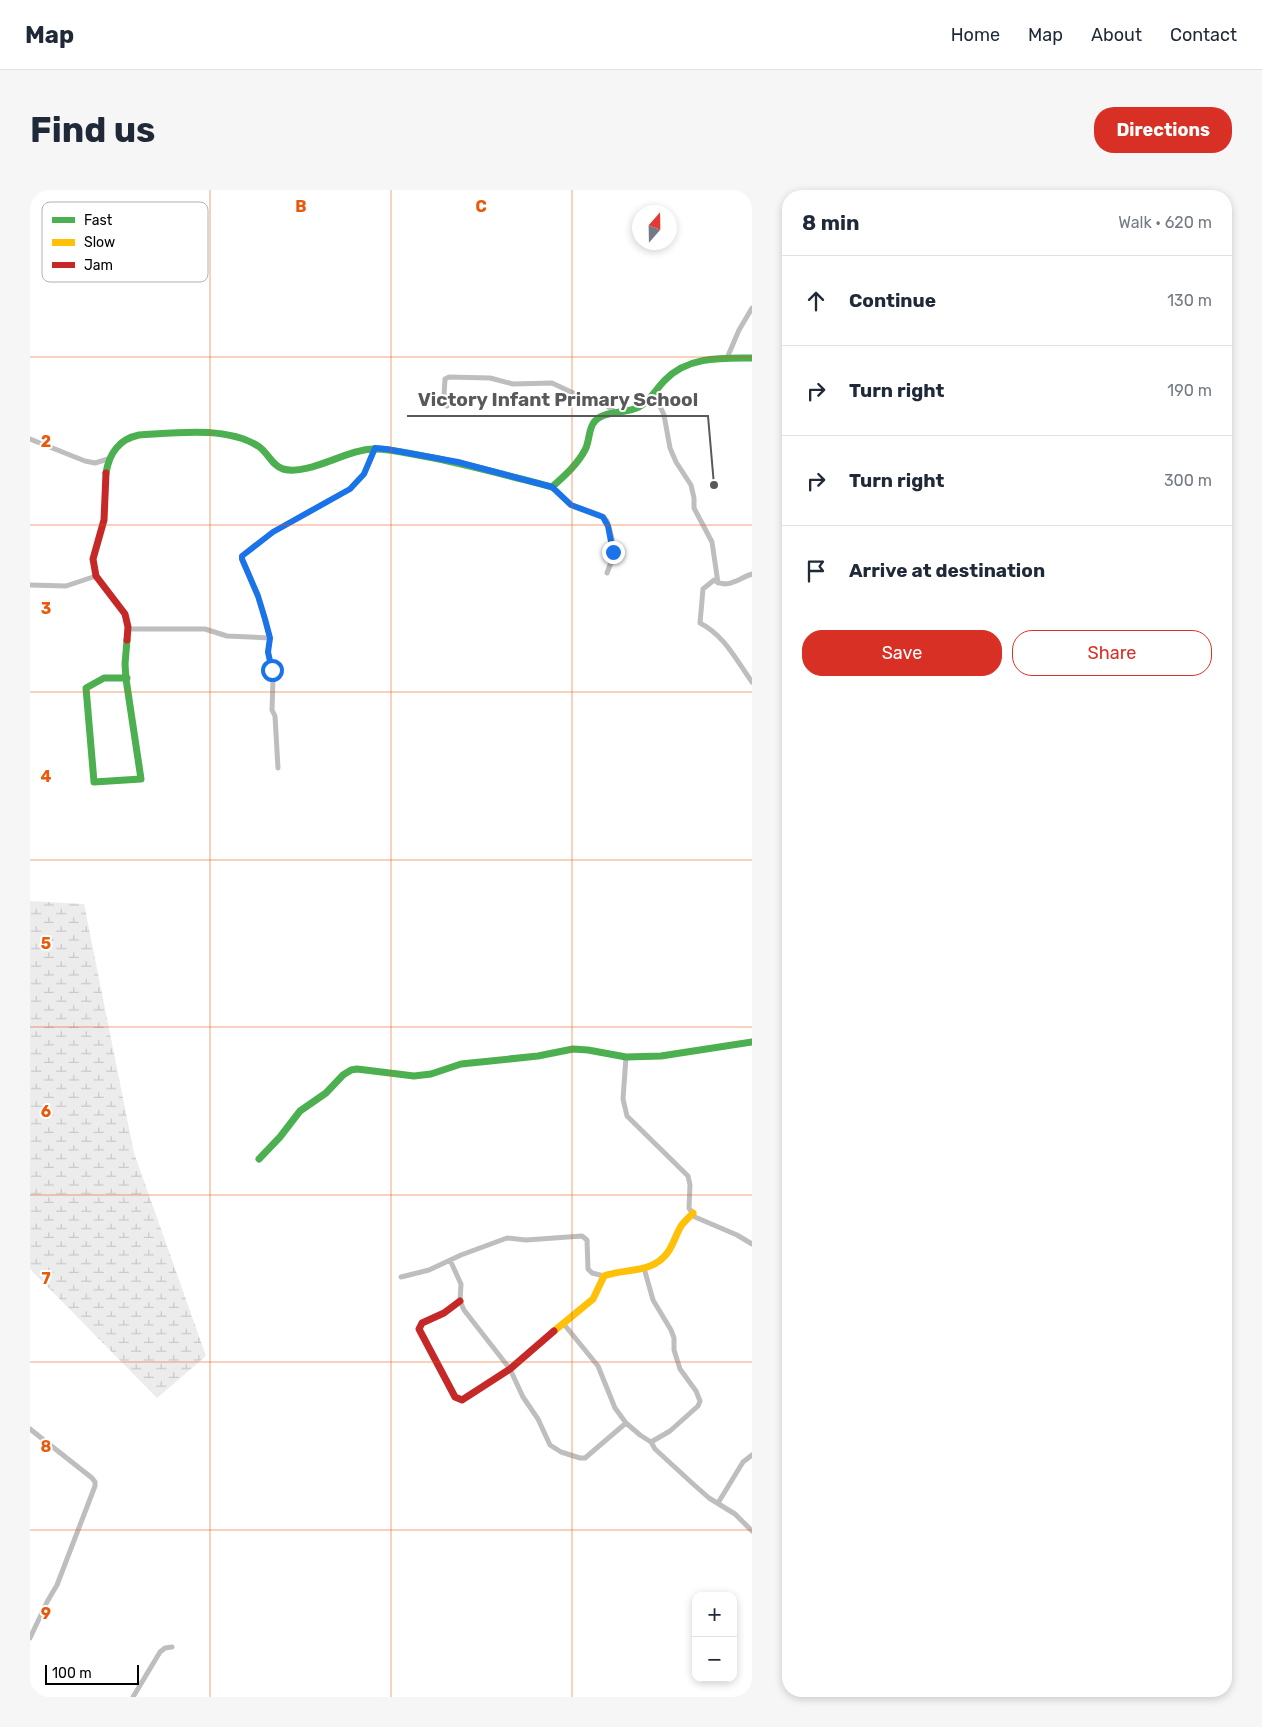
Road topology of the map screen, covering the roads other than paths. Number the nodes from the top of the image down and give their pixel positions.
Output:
1 (752, 308) edge
2 (727, 358) junction
3 (752, 358) edge
4 (654, 393) junction
5 (447, 406) dead end
6 (619, 414) junction
7 (30, 439) edge
8 (375, 448) junction
9 (108, 459) junction
10 (552, 487) junction
11 (607, 573) dead end
12 (752, 574) edge
13 (96, 576) junction
14 (718, 583) junction
15 (30, 585) edge
16 (128, 630) junction
17 (270, 638) junction
18 (127, 678) junction
19 (752, 682) edge
20 (278, 768) dead end
21 (752, 1042) edge
22 (626, 1057) junction
23 (258, 1159) dead end
24 (693, 1213) junction
25 (752, 1244) edge
26 (450, 1260) junction
27 (644, 1268) junction
28 (604, 1276) junction
29 (401, 1277) dead end
30 (460, 1301) junction
31 (563, 1323) junction
32 (510, 1369) junction
33 (626, 1423) junction
34 (30, 1429) edge
35 (651, 1442) junction
36 (752, 1455) edge
37 (718, 1503) junction
38 (752, 1531) edge
39 (30, 1638) edge
40 (172, 1647) dead end
41 (133, 1697) edge

1 - 2 street
2 - 3 street
2 - 4 street
4 - 6 street
4 - 14 street
5 - 6 street
6 - 10 street
7 - 9 street
8 - 9 street
8 - 10 street
8 - 17 street
9 - 13 street
10 - 11 street
12 - 14 street
13 - 15 street
13 - 16 street
14 - 19 street
16 - 17 street
16 - 18 street
17 - 20 street
18 - 18 street
21 - 22 street
22 - 23 street
22 - 24 street
24 - 25 street
24 - 27 street
26 - 28 street
26 - 29 street
26 - 30 street
27 - 28 street
27 - 35 street
28 - 31 street
30 - 32 street
30 - 32 street
31 - 32 street
31 - 33 street
32 - 33 street
33 - 35 street
34 - 39 street
35 - 37 street
36 - 37 street
37 - 38 street
40 - 41 street

